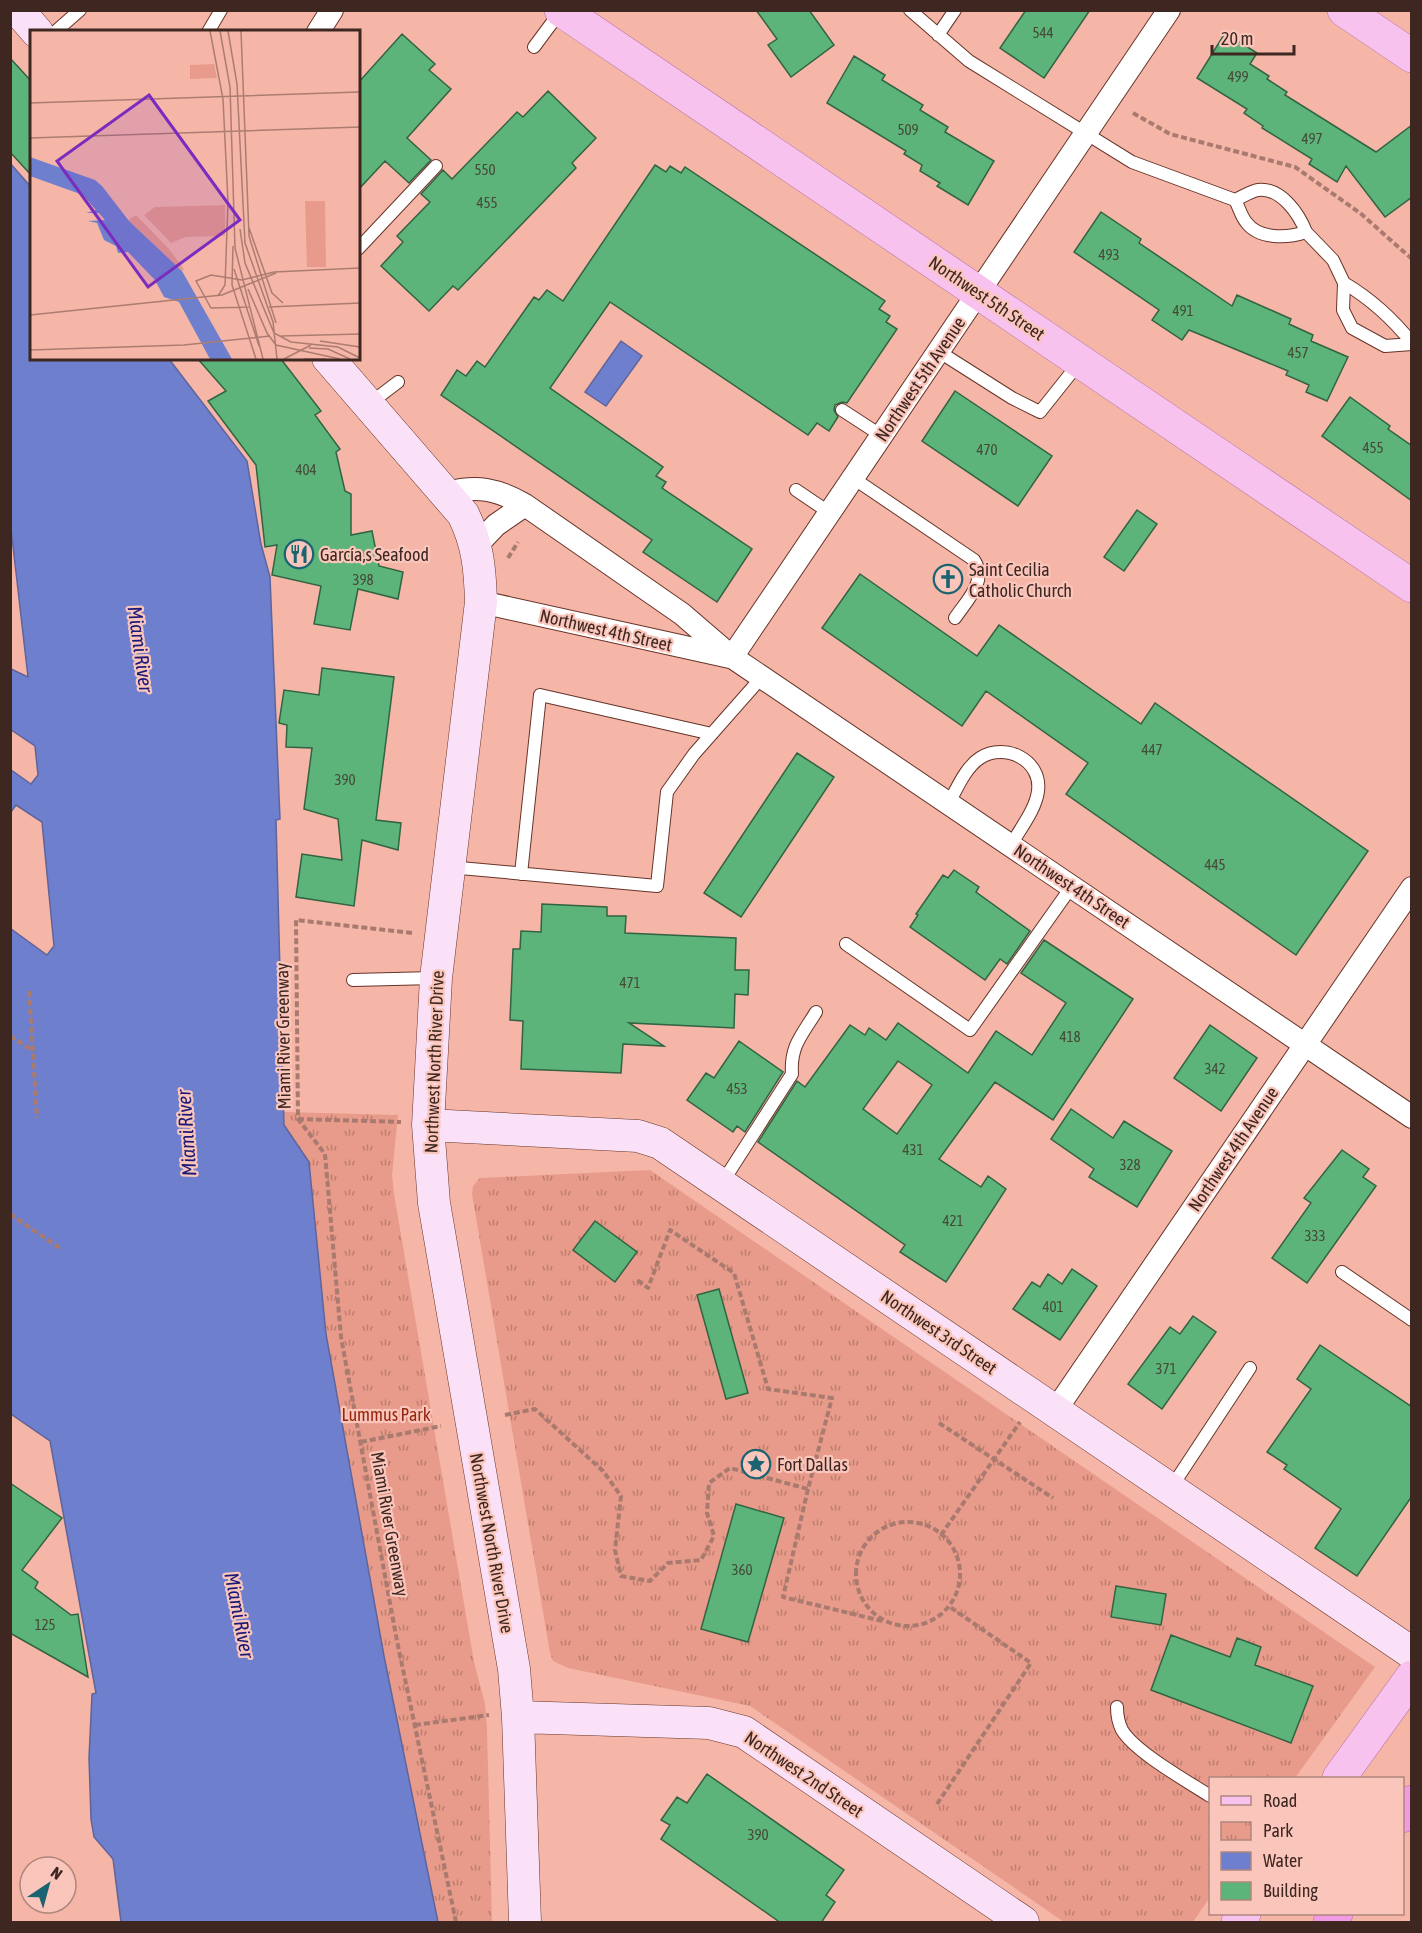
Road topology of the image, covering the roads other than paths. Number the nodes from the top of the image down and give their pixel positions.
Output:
1 (18, 10) edge
2 (80, 10) edge
3 (221, 10) edge
4 (332, 10) edge
5 (561, 10) edge
6 (910, 10) edge
7 (955, 10) edge
8 (1169, 10) edge
9 (1344, 10) edge
10 (34, 30) edge
11 (57, 30) edge
12 (209, 30) edge
13 (319, 30) edge
14 (938, 35) junction
15 (534, 47) dead end
16 (1412, 56) edge
17 (1088, 132) junction
18 (436, 166) dead end
19 (1236, 200) junction
20 (1306, 232) junction
21 (360, 247) edge
22 (1344, 283) junction
23 (979, 291) junction
24 (1412, 344) edge
25 (938, 351) junction
26 (330, 360) edge
27 (1080, 362) junction
28 (398, 382) dead end
29 (369, 404) junction
30 (842, 410) dead end
31 (882, 436) junction
32 (853, 478) junction
33 (796, 490) dead end
34 (446, 493) junction
35 (525, 506) junction
36 (830, 513) junction
37 (477, 545) junction
38 (1412, 586) edge
39 (481, 602) junction
40 (955, 618) dead end
41 (732, 657) junction
42 (762, 677) junction
43 (712, 734) junction
44 (949, 804) junction
45 (1011, 845) junction
46 (448, 867) junction
47 (521, 874) junction
48 (1072, 886) junction
49 (1412, 888) edge
50 (846, 944) dead end
51 (436, 978) junction
52 (353, 980) dead end
53 (816, 1012) dead end
54 (1306, 1044) junction
55 (1412, 1117) edge
56 (415, 1124) junction
57 (721, 1184) junction
58 (1342, 1272) dead end
59 (1412, 1320) edge
60 (1250, 1368) dead end
61 (1055, 1411) junction
62 (1170, 1489) junction
63 (1412, 1653) edge
64 (1412, 1677) edge
65 (1117, 1707) dead end
66 (505, 1716) junction
67 (1340, 1777) edge
68 (1209, 1795) edge
69 (525, 1923) edge
70 (1023, 1923) edge

1 - 10 street
2 - 11 lane
3 - 12 lane
4 - 13 street
5 - 15 lane
5 - 23 main road, Northwest 5th Street
6 - 14 lane
7 - 14 lane
8 - 17 street, Northwest 5th Avenue
9 - 16 main road
14 - 17 lane
17 - 19 lane
17 - 23 street, Northwest 5th Avenue
18 - 21 lane
19 - 20 lane
19 - 20 lane
20 - 22 lane
22 - 24 lane
22 - 24 lane
23 - 25 street, Northwest 5th Avenue
23 - 27 main road, Northwest 5th Street
25 - 27 lane
25 - 31 street, Northwest 5th Avenue
26 - 29 street, Northwest North River Drive
27 - 38 main road, Northwest 5th Street
28 - 29 lane
29 - 34 street, Northwest North River Drive
30 - 31 lane
31 - 32 street, Northwest 5th Avenue
32 - 36 street, Northwest 5th Avenue
32 - 40 lane
33 - 36 lane
34 - 35 street, Northwest 4th Street
34 - 37 street, Northwest North River Drive
35 - 37 street
35 - 41 street, Northwest 4th Street
36 - 41 street, Northwest 5th Avenue
37 - 39 street, Northwest North River Drive
39 - 41 street, Northwest 4th Street
39 - 46 street, Northwest North River Drive
41 - 42 street, Northwest 4th Street
42 - 43 lane
42 - 44 street, Northwest 4th Street
43 - 47 lane
43 - 47 lane
44 - 45 street, Northwest 4th Street
44 - 45 lane
45 - 48 street, Northwest 4th Street
46 - 47 lane
46 - 51 street, Northwest North River Drive
48 - 50 lane
48 - 54 street, Northwest 4th Street
49 - 54 street, Northwest 4th Avenue
51 - 52 lane
51 - 56 street, Northwest North River Drive
53 - 57 lane
54 - 55 street, Northwest 4th Street
54 - 61 street, Northwest 4th Avenue
56 - 57 street, Northwest 3rd Street
56 - 66 street, Northwest North River Drive
57 - 61 street, Northwest 3rd Street
58 - 59 lane
60 - 62 lane
61 - 62 street, Northwest 3rd Street
62 - 63 street, Northwest 3rd Street
64 - 67 main road
65 - 68 lane
66 - 69 street, Northwest North River Drive
66 - 70 street, Northwest 2nd Street

